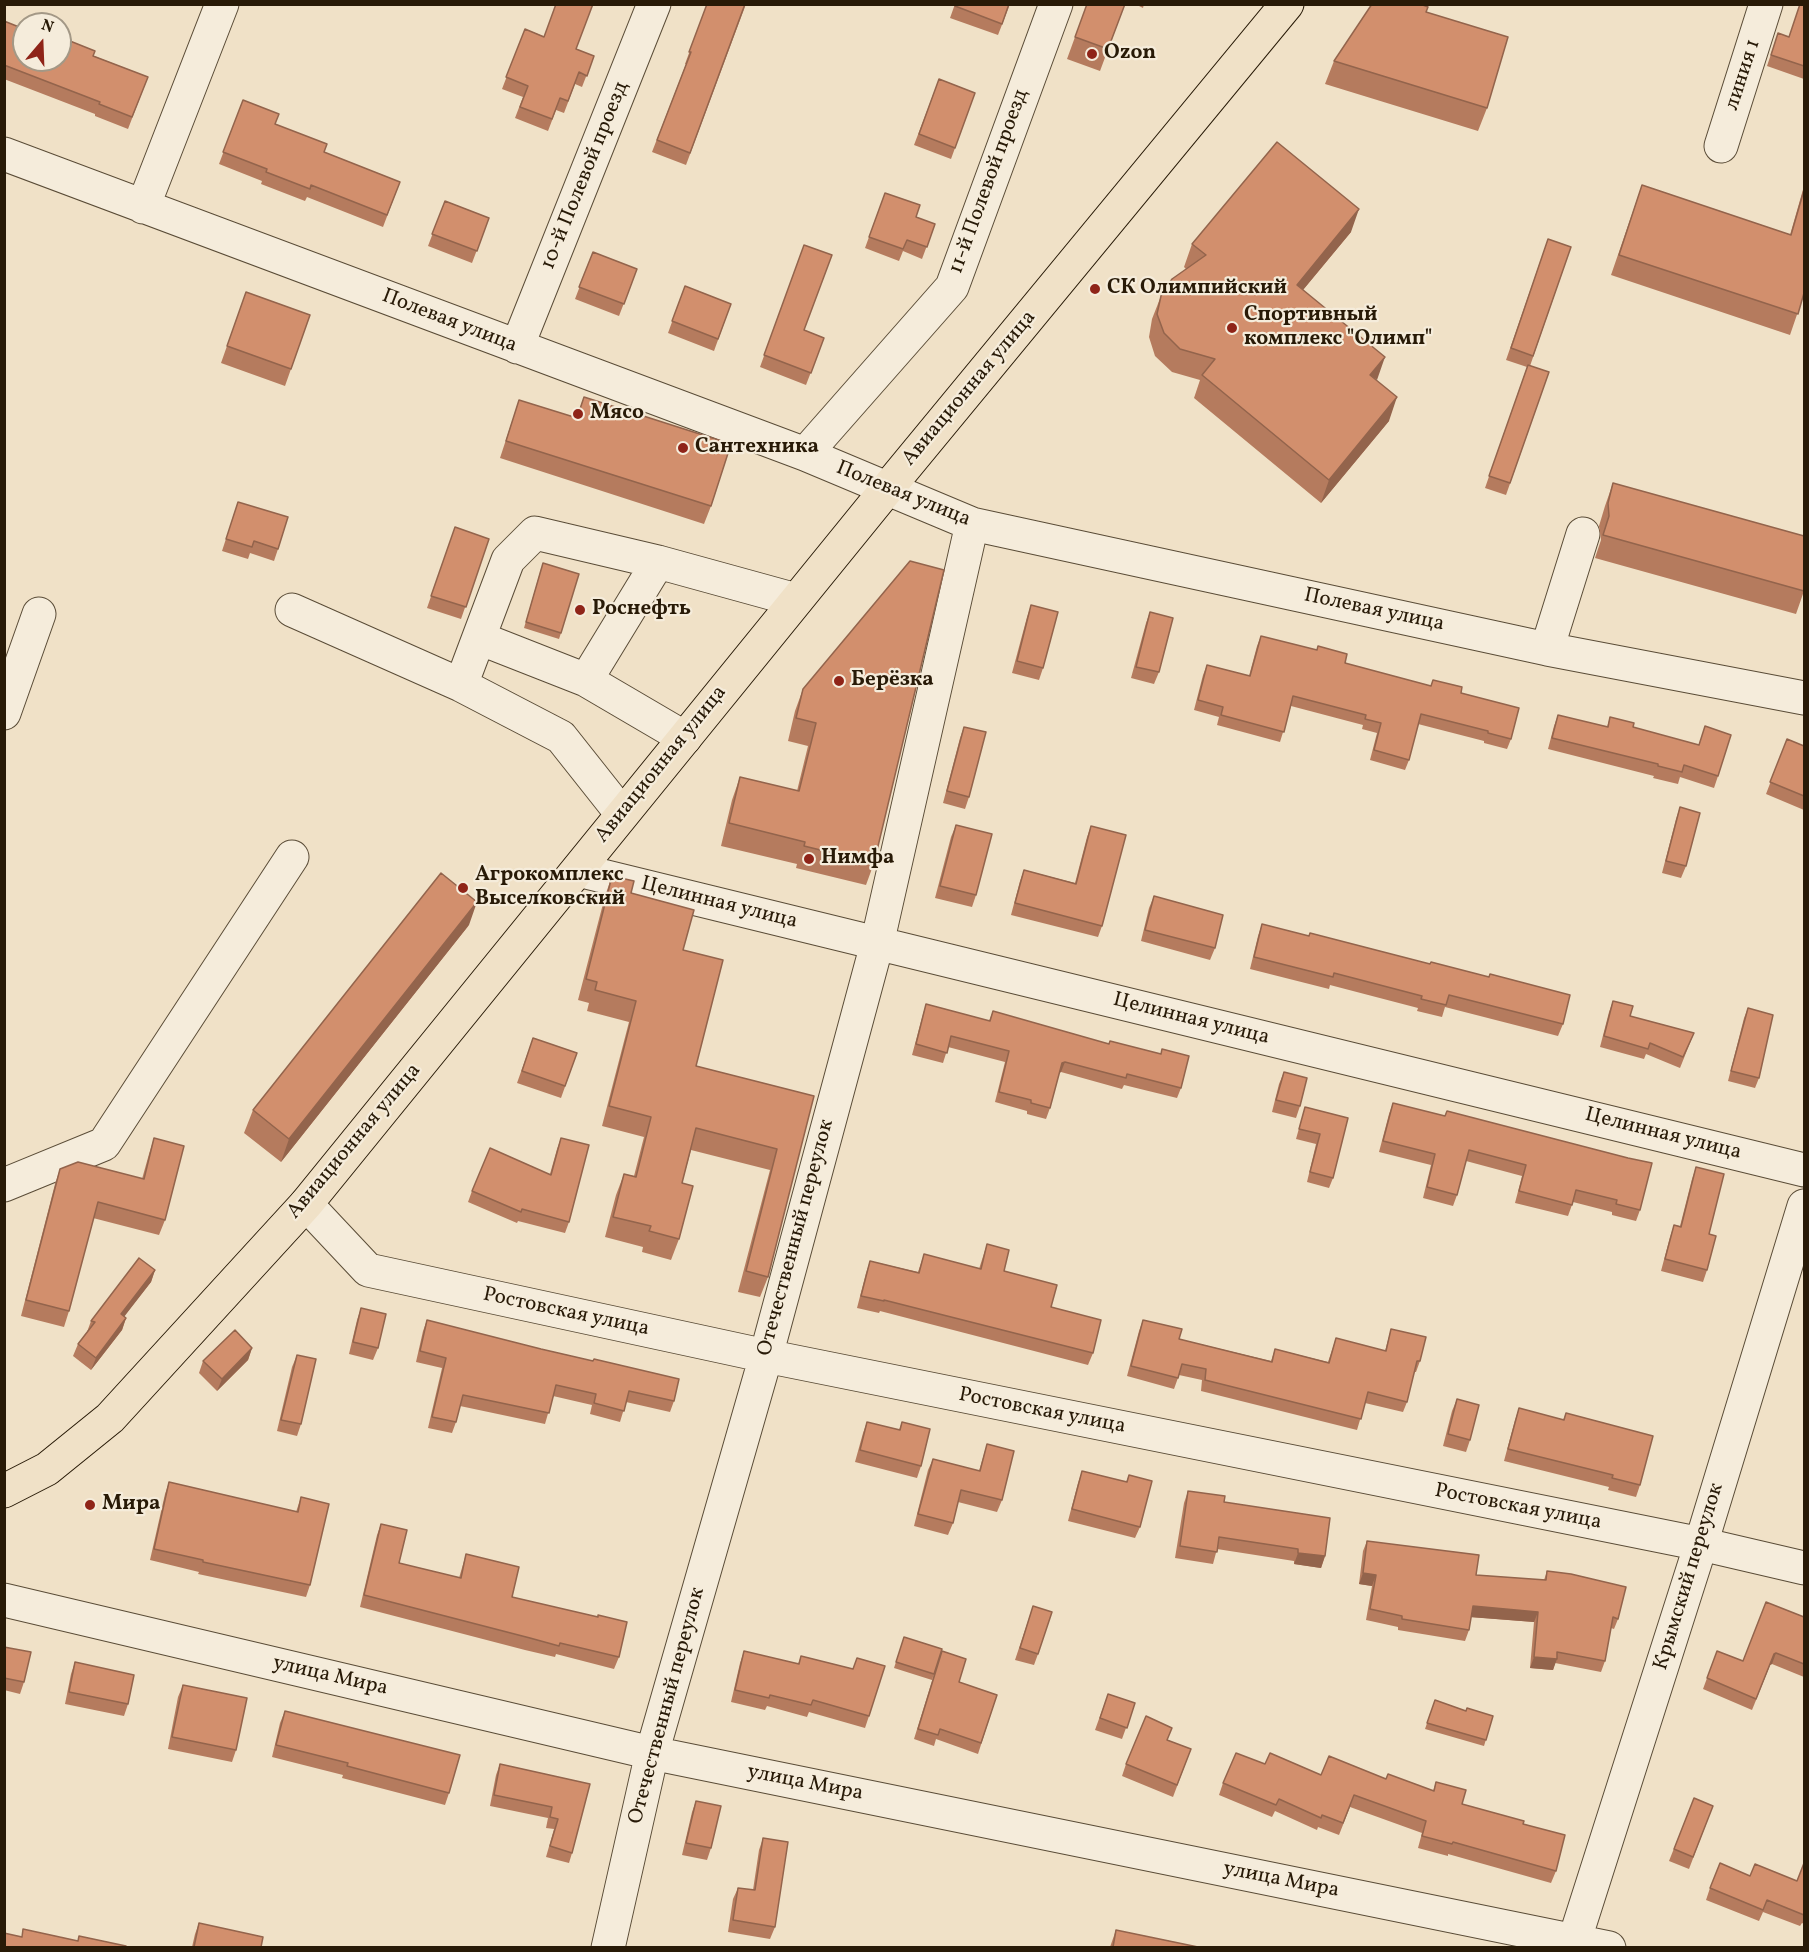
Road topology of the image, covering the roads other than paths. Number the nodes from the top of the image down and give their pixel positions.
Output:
1 (222, 4) edge
2 (654, 4) edge
3 (1056, 4) edge
4 (1287, 4) edge
5 (1766, 4) edge
6 (1721, 146) dead end
7 (4, 154) edge
8 (143, 207) junction
9 (518, 347) junction
10 (805, 454) junction
11 (887, 489) junction
12 (972, 525) junction
13 (1583, 534) dead end
14 (658, 562) junction
15 (796, 600) junction
16 (292, 610) dead end
17 (39, 614) dead end
18 (479, 638) junction
19 (1547, 648) junction
20 (586, 680) junction
21 (461, 685) junction
22 (1804, 698) edge
23 (4, 713) edge
24 (685, 738) junction
25 (622, 814) junction
26 (292, 857) dead end
27 (578, 870) junction
28 (877, 944) junction
29 (1804, 1170) edge
30 (4, 1185) edge
31 (306, 1204) junction
32 (1804, 1206) edge
33 (766, 1356) junction
34 (4, 1491) edge
35 (1701, 1545) junction
36 (1804, 1568) edge
37 (4, 1600) edge
38 (652, 1753) junction
39 (1573, 1944) edge
40 (608, 1947) edge
41 (1609, 1947) edge

1 - 8 street
2 - 9 street, 10-й Полевой проезд
3 - 10 street, 11-й Полевой проезд
4 - 11 main road, Авиационная улица
5 - 6 street, линия 1
7 - 8 street, Полевая улица
8 - 9 street, Полевая улица
9 - 10 street, Полевая улица
10 - 11 street, Полевая улица
11 - 12 street, Полевая улица
11 - 15 main road, Авиационная улица
12 - 19 street, Полевая улица
12 - 28 street, Отечественный переулок
13 - 19 street
14 - 15 street
14 - 18 street
14 - 20 street
15 - 24 main road, Авиационная улица
16 - 21 street
17 - 23 street
18 - 20 street
18 - 21 street
19 - 22 street, Полевая улица
20 - 24 street
21 - 25 street
24 - 25 main road, Авиационная улица
25 - 27 main road, Авиационная улица
26 - 30 street
27 - 28 street, Целинная улица
27 - 31 main road, Авиационная улица
28 - 29 street, Целинная улица
28 - 33 street, Отечественный переулок
31 - 33 street, Ростовская улица
31 - 34 main road, Авиационная улица
32 - 35 street, Крымский переулок
33 - 35 street, Ростовская улица
33 - 38 street, Отечественный переулок
35 - 36 street, Ростовская улица
35 - 39 street, Крымский переулок
37 - 38 street, улица Мира
38 - 39 street, улица Мира
38 - 40 street, Отечественный переулок
39 - 41 street, улица Мира

